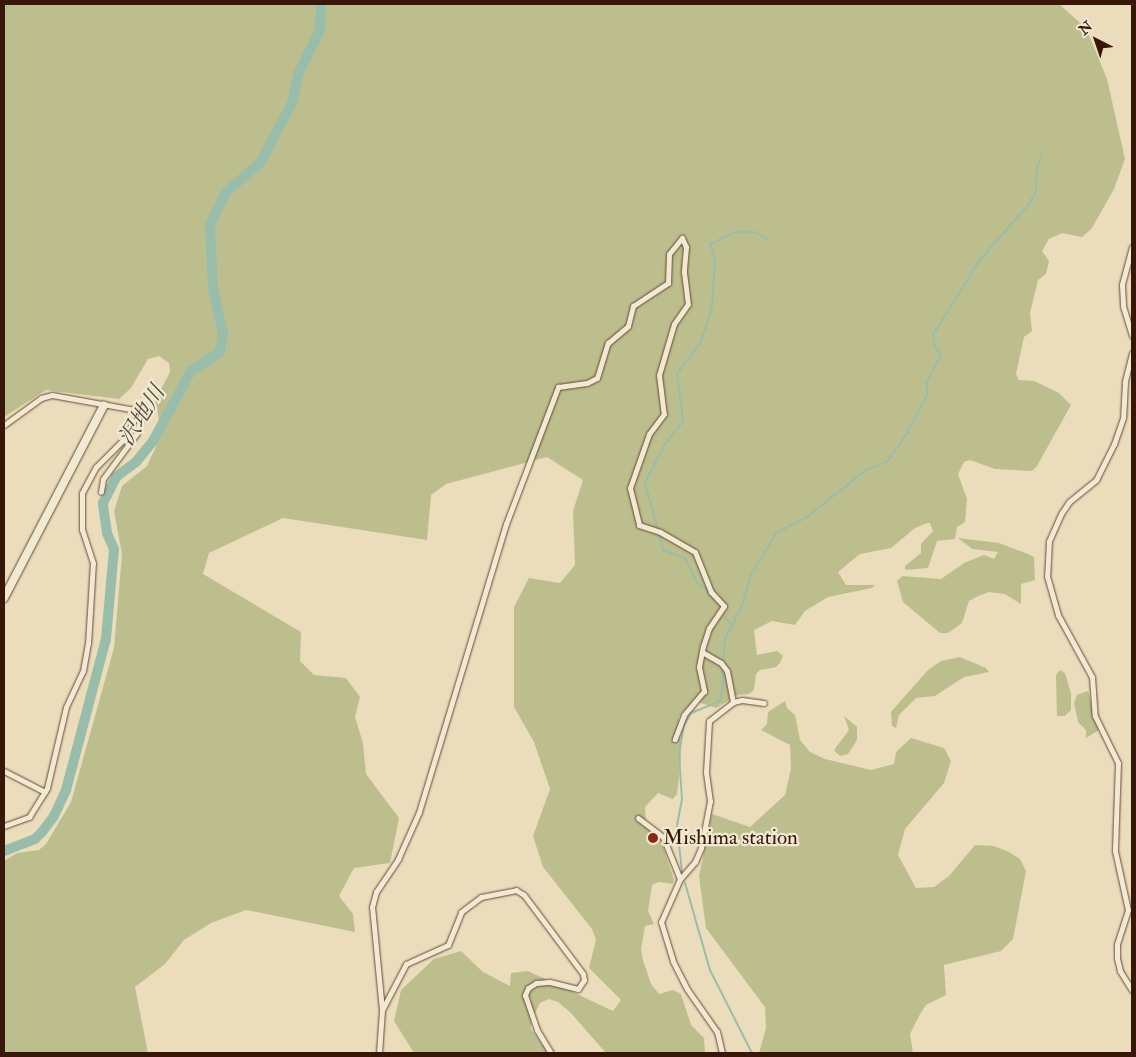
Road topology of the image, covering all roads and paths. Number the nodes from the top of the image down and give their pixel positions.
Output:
1 (1132, 247) edge
2 (1132, 336) edge
3 (1132, 352) edge
4 (104, 405) junction
5 (138, 412) junction
6 (4, 425) edge
7 (100, 492) dead end
8 (4, 598) edge
9 (702, 652) junction
10 (733, 702) junction
11 (764, 703) dead end
12 (675, 739) dead end
13 (4, 771) edge
14 (45, 792) junction
15 (638, 818) dead end
16 (4, 826) edge
17 (680, 879) junction
18 (1132, 990) edge
19 (382, 1010) junction
20 (378, 1053) edge
21 (551, 1053) edge
22 (722, 1053) edge

1 - 2 street
3 - 18 street
4 - 5 street
4 - 6 street
4 - 8 street
5 - 7 street
5 - 14 street
9 - 10 street
9 - 12 street
9 - 19 street
10 - 11 street
10 - 17 street
13 - 14 street
14 - 16 street
15 - 17 street
17 - 22 street
19 - 20 street
19 - 21 street

